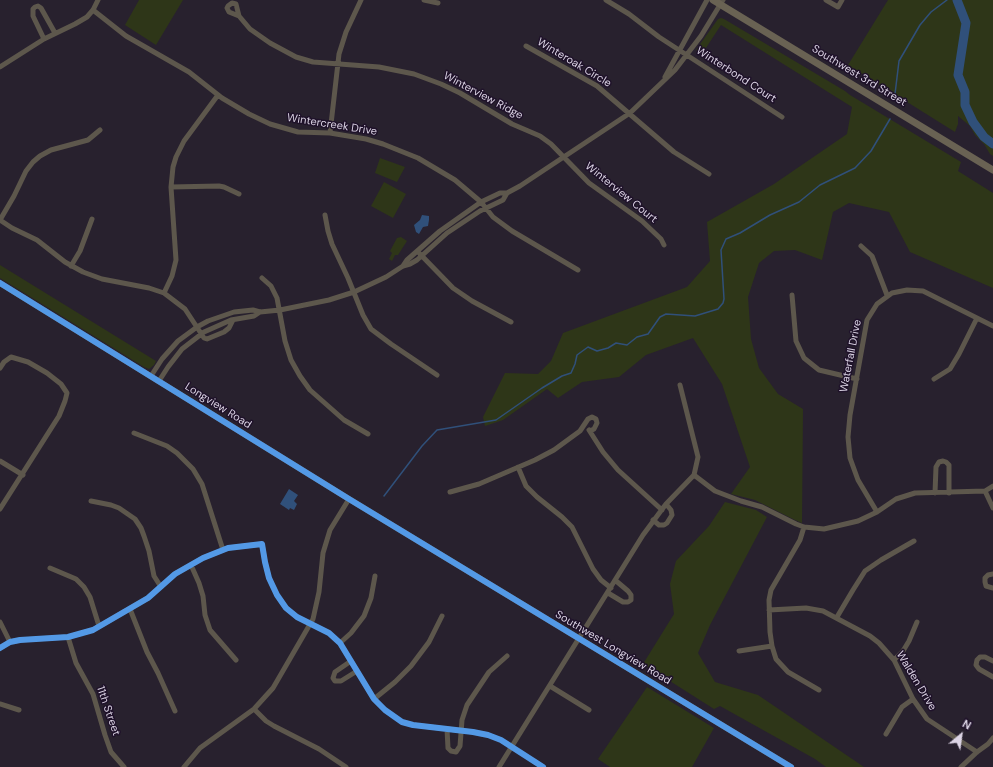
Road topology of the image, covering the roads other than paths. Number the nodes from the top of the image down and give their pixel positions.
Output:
1 (98, 0) edge
2 (361, 0) edge
3 (424, 0) edge
4 (606, 0) edge
5 (707, 0) edge
6 (713, 0) edge
7 (826, 0) edge
8 (842, 0) edge
9 (722, 2) edge
10 (438, 3) dead end
11 (93, 10) junction
12 (240, 16) dead end
13 (55, 33) junction
14 (44, 39) junction
15 (526, 46) dead end
16 (679, 51) junction
17 (686, 55) junction
18 (337, 64) junction
19 (0, 67) edge
20 (664, 80) junction
21 (218, 95) junction
22 (630, 112) junction
23 (782, 117) dead end
24 (100, 130) dead end
25 (330, 133) junction
26 (564, 157) junction
27 (993, 170) edge
28 (709, 174) dead end
29 (171, 187) junction
30 (507, 193) junction
31 (239, 194) dead end
32 (481, 202) junction
33 (486, 208) junction
34 (325, 215) dead end
35 (92, 219) dead end
36 (0, 220) edge
37 (664, 245) dead end
38 (861, 246) dead end
39 (417, 251) junction
40 (421, 256) junction
41 (71, 266) junction
42 (403, 266) junction
43 (578, 270) dead end
44 (262, 278) dead end
45 (0, 282) edge
46 (354, 292) junction
47 (164, 293) junction
48 (792, 295) dead end
49 (887, 295) junction
50 (280, 310) junction
51 (260, 312) junction
52 (976, 318) junction
53 (234, 320) junction
54 (512, 322) dead end
55 (993, 326) edge
56 (197, 327) junction
57 (201, 334) junction
58 (0, 368) edge
59 (437, 375) dead end
60 (151, 376) junction
61 (857, 379) junction
62 (934, 379) dead end
63 (159, 381) junction
64 (680, 385) dead end
65 (580, 431) junction
66 (590, 431) junction
67 (134, 433) dead end
68 (368, 434) dead end
69 (0, 461) edge
70 (518, 467) junction
71 (694, 474) junction
72 (23, 475) junction
73 (993, 486) edge
74 (985, 491) junction
75 (450, 492) dead end
76 (935, 493) junction
77 (949, 493) junction
78 (349, 498) junction
79 (91, 501) dead end
80 (666, 504) junction
81 (993, 508) edge
82 (0, 509) edge
83 (662, 510) junction
84 (877, 512) junction
85 (653, 520) junction
86 (804, 527) junction
87 (914, 540) dead end
88 (426, 545) joint
89 (223, 550) junction
90 (191, 565) junction
91 (50, 568) dead end
92 (993, 574) edge
93 (375, 576) dead end
94 (615, 580) junction
95 (161, 587) junction
96 (993, 588) edge
97 (609, 590) junction
98 (130, 609) junction
99 (769, 610) junction
100 (442, 616) dead end
101 (837, 618) junction
102 (0, 622) edge
103 (917, 622) dead end
104 (311, 623) junction
105 (99, 626) junction
106 (68, 637) junction
107 (579, 639) junction
108 (10, 642) junction
109 (340, 643) junction
110 (772, 646) junction
111 (0, 648) edge
112 (739, 651) dead end
113 (507, 656) dead end
114 (236, 660) dead end
115 (894, 660) junction
116 (351, 661) junction
117 (993, 661) edge
118 (358, 671) junction
119 (993, 677) edge
120 (550, 686) junction
121 (819, 690) dead end
122 (374, 699) junction
123 (914, 699) junction
124 (0, 704) edge
125 (254, 709) junction
126 (19, 710) dead end
127 (589, 710) dead end
128 (175, 711) dead end
129 (447, 729) junction
130 (462, 730) junction
131 (886, 734) dead end
132 (993, 738) edge
133 (511, 747) junction
134 (977, 752) junction
135 (124, 767) edge
136 (184, 767) edge
137 (346, 767) edge
138 (498, 767) edge
139 (543, 767) edge
140 (791, 767) edge
141 (961, 767) edge

1 - 11 street
2 - 18 street
3 - 10 street
4 - 16 street, Winterbond Court
5 - 16 street
6 - 9 main road, Southwest 3rd Street
7 - 8 street
9 - 17 street
9 - 27 main road, Southwest 3rd Street
11 - 13 street
11 - 21 street, Wintercreek Drive
12 - 18 street, Winterview Ridge
13 - 14 street
13 - 14 street
14 - 19 street
15 - 22 street, Winteroak Circle
16 - 17 street, Winterbond Court
16 - 20 street
17 - 20 street
17 - 23 street, Winterbond Court
18 - 25 street
18 - 26 street, Winterview Ridge
20 - 22 street
21 - 25 street, Wintercreek Drive
21 - 29 street
22 - 26 street
22 - 28 street, Winteroak Circle
24 - 36 street
25 - 32 street, Wintercreek Drive
26 - 30 street
26 - 37 street, Winterview Court
29 - 31 street
29 - 47 street
30 - 32 street
30 - 33 street
32 - 33 street, Wintercreek Drive
32 - 39 street
33 - 40 street
33 - 43 street, Wintercreek Drive
34 - 46 street
35 - 41 street
36 - 41 street
38 - 49 street
39 - 40 street
39 - 42 street
40 - 42 street
40 - 54 street
41 - 47 street
42 - 46 street
44 - 50 street
45 - 60 street, Longview Road
46 - 50 street
46 - 59 street
47 - 56 street
48 - 61 street
49 - 52 street
49 - 61 street, Waterfall Drive
50 - 51 street
50 - 68 street
51 - 53 street
51 - 56 street
52 - 55 street
52 - 62 street
53 - 57 street
53 - 57 street
56 - 57 street
56 - 60 street
57 - 63 street
58 - 72 street
60 - 63 street, Longview Road
61 - 84 street, Waterfall Drive
63 - 78 street, Longview Road
64 - 71 street
65 - 66 street
65 - 66 street
65 - 70 street
66 - 83 street
67 - 89 street
69 - 72 street
70 - 75 street
70 - 97 street
71 - 80 street
71 - 86 street
72 - 82 street
73 - 74 street
74 - 77 street
74 - 81 street
76 - 77 street
76 - 77 street
76 - 84 street
78 - 88 street, Longview Road
78 - 104 street
79 - 95 street
80 - 83 street
80 - 85 street
83 - 85 street
84 - 86 street
85 - 94 street
86 - 99 street
87 - 101 street
88 - 107 street, Southwest Longview Road
89 - 90 street
89 - 104 street
90 - 95 street
90 - 114 street
91 - 105 street
92 - 96 street
93 - 109 street
94 - 97 street
94 - 97 street
95 - 98 street
97 - 107 street
98 - 105 street
98 - 128 street
99 - 101 street, Walden Drive
99 - 110 street
100 - 122 street
101 - 115 street, Walden Drive
102 - 108 street
103 - 115 street
104 - 109 street
104 - 125 street
105 - 106 street
106 - 108 street
106 - 135 street, 11th Street
107 - 120 street
107 - 140 street, Southwest Longview Road
108 - 111 street
109 - 116 street
110 - 112 street
110 - 121 street
113 - 130 street
115 - 123 street, Walden Drive
116 - 118 street
116 - 118 street
117 - 119 street
118 - 122 street
120 - 127 street
120 - 133 street
122 - 129 street
123 - 131 street
123 - 134 street, Walden Drive
124 - 126 street
125 - 136 street
125 - 137 street
129 - 130 street
129 - 130 street
130 - 133 street
132 - 134 street
133 - 138 street
133 - 139 street
134 - 141 street

